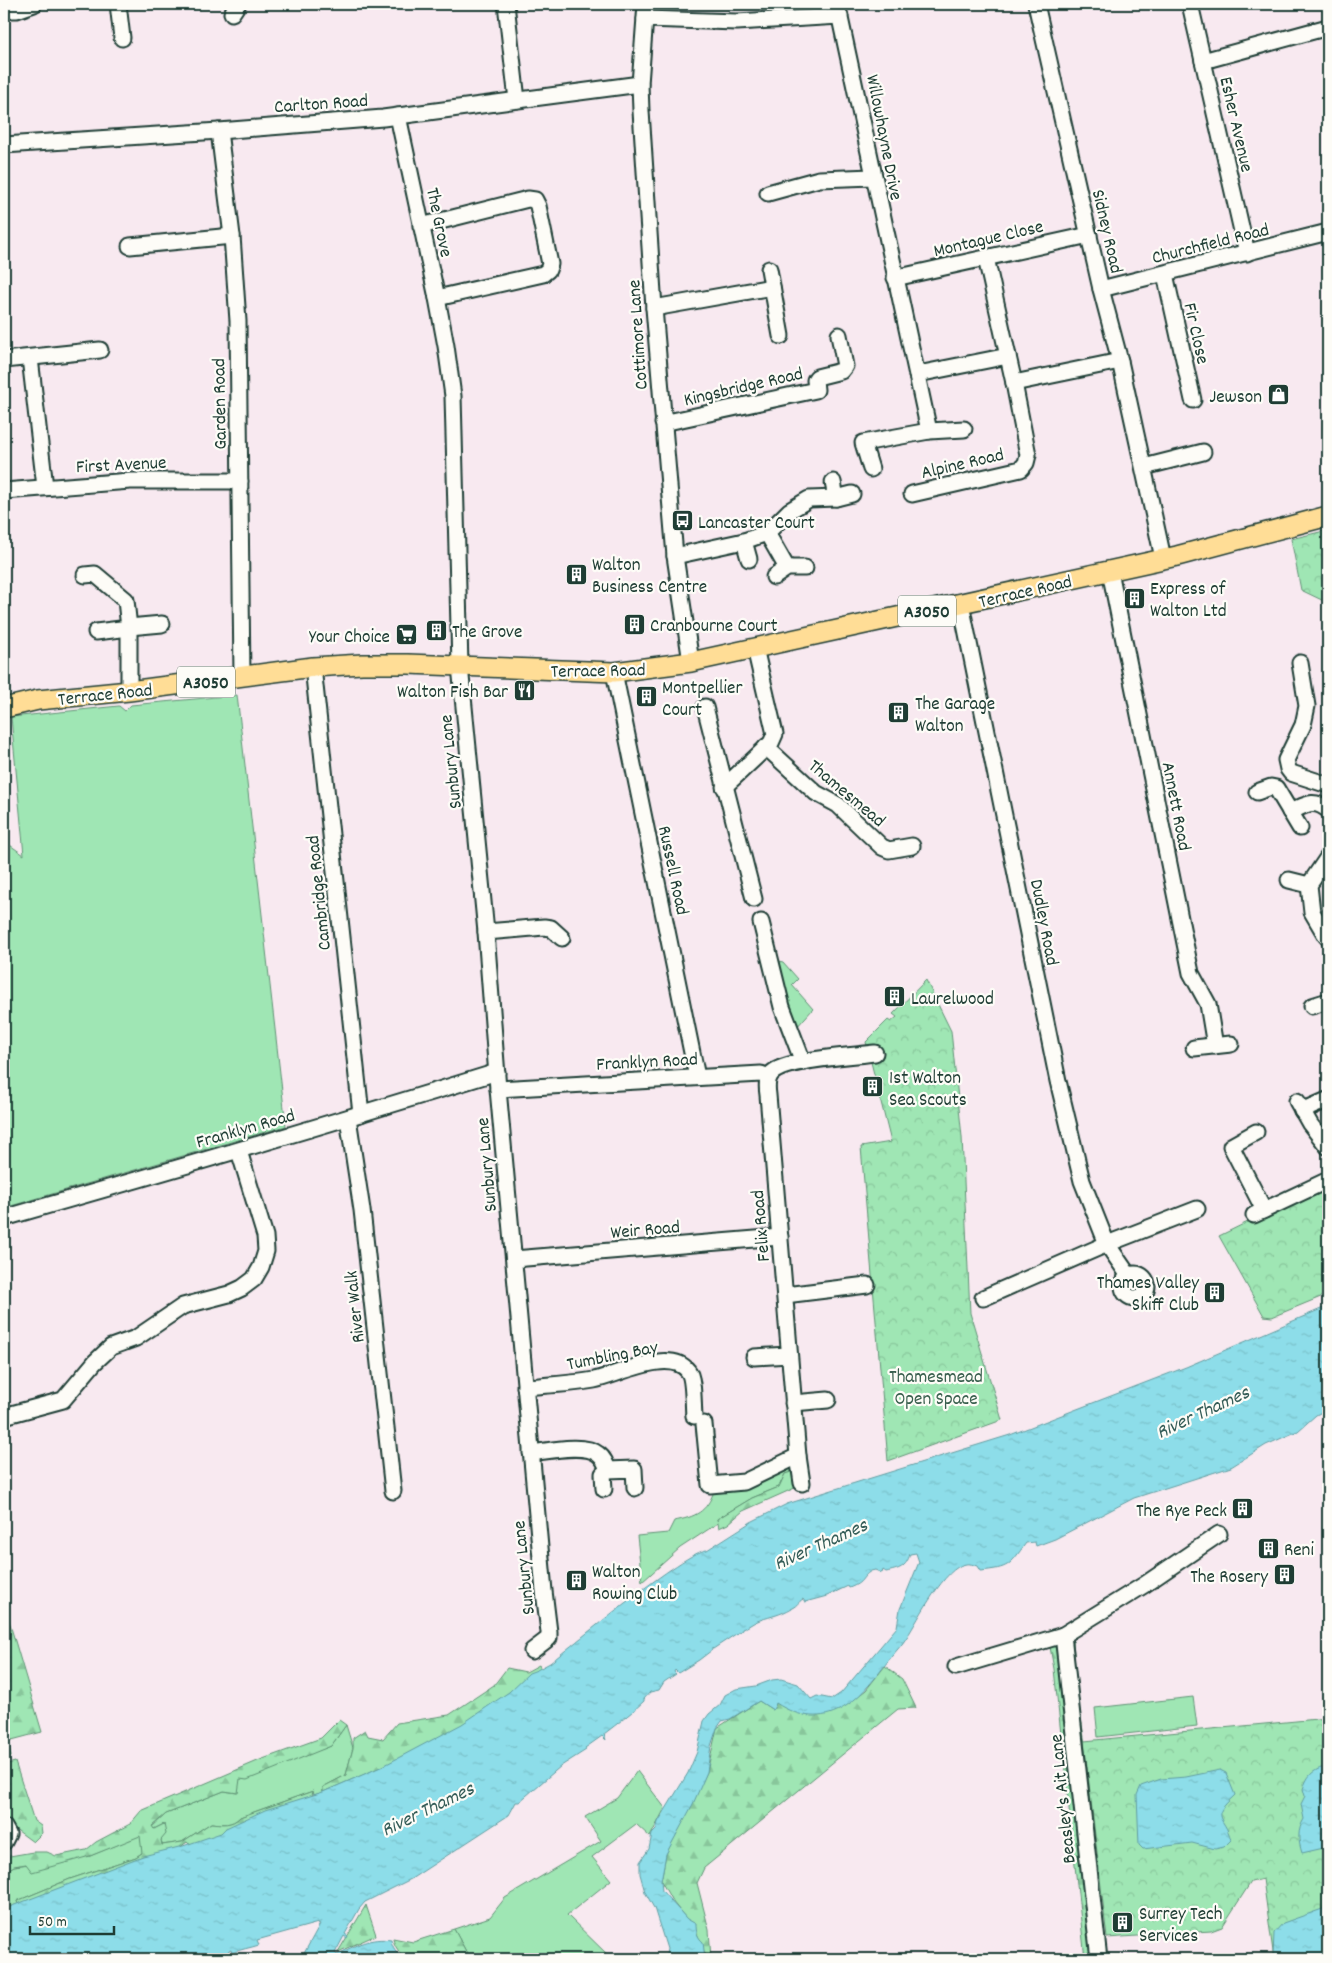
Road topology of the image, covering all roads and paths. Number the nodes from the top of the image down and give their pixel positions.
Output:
1 (34, 4) edge
2 (118, 4) edge
3 (506, 4) edge
4 (646, 4) edge
5 (1036, 4) edge
6 (1190, 4) edge
7 (4, 10) edge
8 (838, 10) edge
9 (645, 19) junction
10 (1328, 27) edge
11 (122, 38) dead end
12 (1203, 61) junction
13 (640, 84) junction
14 (517, 100) junction
15 (398, 116) junction
16 (219, 131) junction
17 (4, 145) edge
18 (873, 177) junction
19 (768, 193) dead end
20 (422, 226) junction
21 (1328, 232) edge
22 (1089, 234) junction
23 (232, 236) junction
24 (130, 246) dead end
25 (1247, 253) junction
26 (986, 258) junction
27 (769, 269) dead end
28 (1165, 274) junction
29 (895, 278) junction
30 (772, 287) junction
31 (1101, 289) junction
32 (437, 298) junction
33 (654, 308) junction
34 (840, 335) dead end
35 (781, 336) dead end
36 (100, 350) dead end
37 (1008, 356) junction
38 (30, 358) junction
39 (4, 360) edge
40 (1120, 361) junction
41 (918, 374) junction
42 (1014, 383) junction
43 (1193, 400) dead end
44 (663, 423) junction
45 (964, 429) dead end
46 (929, 431) junction
47 (1203, 452) dead end
48 (1144, 466) junction
49 (871, 469) dead end
50 (240, 480) junction
51 (833, 482) dead end
52 (45, 487) junction
53 (4, 491) edge
54 (852, 494) dead end
55 (912, 494) dead end
56 (836, 498) junction
57 (1328, 516) edge
58 (767, 533) junction
59 (744, 541) junction
60 (675, 556) junction
61 (1163, 558) junction
62 (749, 559) dead end
63 (805, 568) dead end
64 (1110, 571) junction
65 (85, 574) dead end
66 (961, 604) junction
67 (162, 624) dead end
68 (129, 628) junction
69 (96, 632) dead end
70 (755, 648) junction
71 (691, 662) junction
72 (1300, 663) dead end
73 (460, 666) junction
74 (312, 667) junction
75 (614, 672) junction
76 (242, 677) junction
77 (129, 691) junction
78 (706, 706) dead end
79 (4, 708) edge
80 (766, 747) junction
81 (1328, 785) edge
82 (724, 787) junction
83 (1257, 792) dead end
84 (1328, 810) edge
85 (1290, 812) junction
86 (1300, 828) dead end
87 (912, 846) dead end
88 (1328, 857) edge
89 (1290, 880) dead end
90 (1309, 885) junction
91 (754, 899) dead end
92 (761, 922) dead end
93 (486, 932) junction
94 (1328, 937) edge
95 (562, 938) dead end
96 (1328, 1000) edge
97 (1312, 1006) dead end
98 (1231, 1044) dead end
99 (1215, 1046) junction
100 (1194, 1048) dead end
101 (875, 1053) dead end
102 (803, 1062) junction
103 (497, 1072) junction
104 (697, 1077) junction
105 (769, 1078) junction
106 (498, 1089) junction
107 (1326, 1100) dead end
108 (354, 1116) junction
109 (1256, 1132) dead end
110 (1328, 1147) edge
111 (239, 1150) junction
112 (1328, 1180) edge
113 (1197, 1209) dead end
114 (4, 1218) edge
115 (780, 1237) junction
116 (1108, 1244) junction
117 (514, 1259) junction
118 (1128, 1276) dead end
119 (867, 1285) dead end
120 (785, 1295) junction
121 (983, 1298) dead end
122 (789, 1355) junction
123 (754, 1357) dead end
124 (525, 1387) junction
125 (828, 1400) dead end
126 (793, 1403) junction
127 (4, 1416) edge
128 (531, 1453) junction
129 (798, 1456) junction
130 (608, 1470) junction
131 (802, 1483) dead end
132 (635, 1488) dead end
133 (604, 1489) dead end
134 (393, 1491) dead end
135 (1219, 1534) dead end
136 (1063, 1635) junction
137 (532, 1651) dead end
138 (956, 1667) dead end
139 (4, 1827) edge
140 (4, 1842) edge
141 (1099, 1959) edge

1 - 7 street
2 - 11 street
3 - 14 street
4 - 9 street, Cottimore Lane
5 - 22 street, Sidney Road
6 - 12 street, Esher Avenue
8 - 9 street
8 - 18 street, Willowhayne Drive
9 - 13 street, Cottimore Lane
10 - 12 street
12 - 25 street, Esher Avenue
13 - 14 street, Carlton Road
13 - 33 street, Cottimore Lane
14 - 15 street, Carlton Road
15 - 16 street, Carlton Road
15 - 20 street, The Grove
16 - 17 street, Carlton Road
16 - 23 street, Garden Road
18 - 19 street
18 - 29 street, Willowhayne Drive
20 - 32 street, The Grove
20 - 32 street
21 - 25 street, Churchfield Road
22 - 26 street, Montague Close
22 - 31 street, Sidney Road
23 - 24 street
23 - 50 street, Garden Road
25 - 28 street, Churchfield Road
26 - 29 street, Montague Close
26 - 37 street, Alpine Road
27 - 30 street
28 - 31 street, Churchfield Road
28 - 43 street, Fir Close
29 - 41 street, Willowhayne Drive
30 - 33 street
30 - 35 street
31 - 40 street, Sidney Road
32 - 73 street, The Grove
33 - 44 street, Cottimore Lane
34 - 44 street, Kingsbridge Road
36 - 38 street
37 - 41 street
37 - 42 street, Alpine Road
38 - 39 street
38 - 52 street
40 - 42 street
40 - 48 street, Sidney Road
41 - 46 street, Willowhayne Drive
42 - 55 street, Alpine Road
44 - 60 street, Cottimore Lane
45 - 46 street, Alpine Road
46 - 49 street, Alpine Road
47 - 48 street
48 - 61 street, Sidney Road
50 - 52 street, First Avenue
50 - 76 street, Garden Road
51 - 56 street
52 - 53 street, First Avenue
54 - 56 street
56 - 58 street
57 - 61 main road, Terrace Road / A3050
58 - 59 street
58 - 63 street
59 - 60 street
59 - 62 street
60 - 71 street, Cottimore Lane
61 - 64 main road, Terrace Road / A3050
64 - 66 main road, Terrace Road / A3050
64 - 99 street, Annett Road
65 - 68 street
66 - 70 main road, Terrace Road / A3050
66 - 116 street, Dudley Road
67 - 68 street
68 - 69 street
68 - 77 street
70 - 71 main road, Terrace Road / A3050
70 - 80 street
71 - 75 main road, Terrace Road / A3050
72 - 81 street
73 - 74 main road, Terrace Road / A3050
73 - 75 main road, Terrace Road / A3050
73 - 93 street, Sunbury Lane
74 - 76 main road, Terrace Road / A3050
74 - 108 street, Cambridge Road
75 - 104 street, Russell Road
76 - 77 main road, Terrace Road / A3050
77 - 79 main road, Terrace Road / A3050
78 - 82 street
80 - 82 street
80 - 87 street, Thamesmead
82 - 91 street
83 - 85 street
84 - 85 street
85 - 86 street
88 - 90 street
89 - 90 street
90 - 94 street
92 - 102 street
93 - 95 street
93 - 103 street, Sunbury Lane
96 - 97 street
98 - 99 street
99 - 100 street
101 - 102 street
102 - 105 street
103 - 106 street, Sunbury Lane
103 - 108 street, Franklyn Road
104 - 105 street, Franklyn Road
104 - 106 street, Franklyn Road
105 - 115 street, Felix Road
106 - 117 street, Sunbury Lane
107 - 110 street
108 - 111 street, Franklyn Road
108 - 134 street, River Walk
109 - 112 street
111 - 114 street, Franklyn Road
111 - 127 street
113 - 116 street
115 - 117 street, Weir Road
115 - 120 street, Felix Road
116 - 118 street, Dudley Road
116 - 121 street
117 - 124 street, Sunbury Lane
119 - 120 street
120 - 122 street, Felix Road
122 - 123 street
122 - 126 street, Felix Road
124 - 128 street, Sunbury Lane
124 - 129 street, Tumbling Bay
125 - 126 street
126 - 129 street, Felix Road
128 - 130 street
128 - 137 street, Sunbury Lane
129 - 131 street, Felix Road
130 - 132 street
130 - 133 street
135 - 136 street
136 - 138 street
136 - 141 street, Beasley's Ait Lane
139 - 140 street

